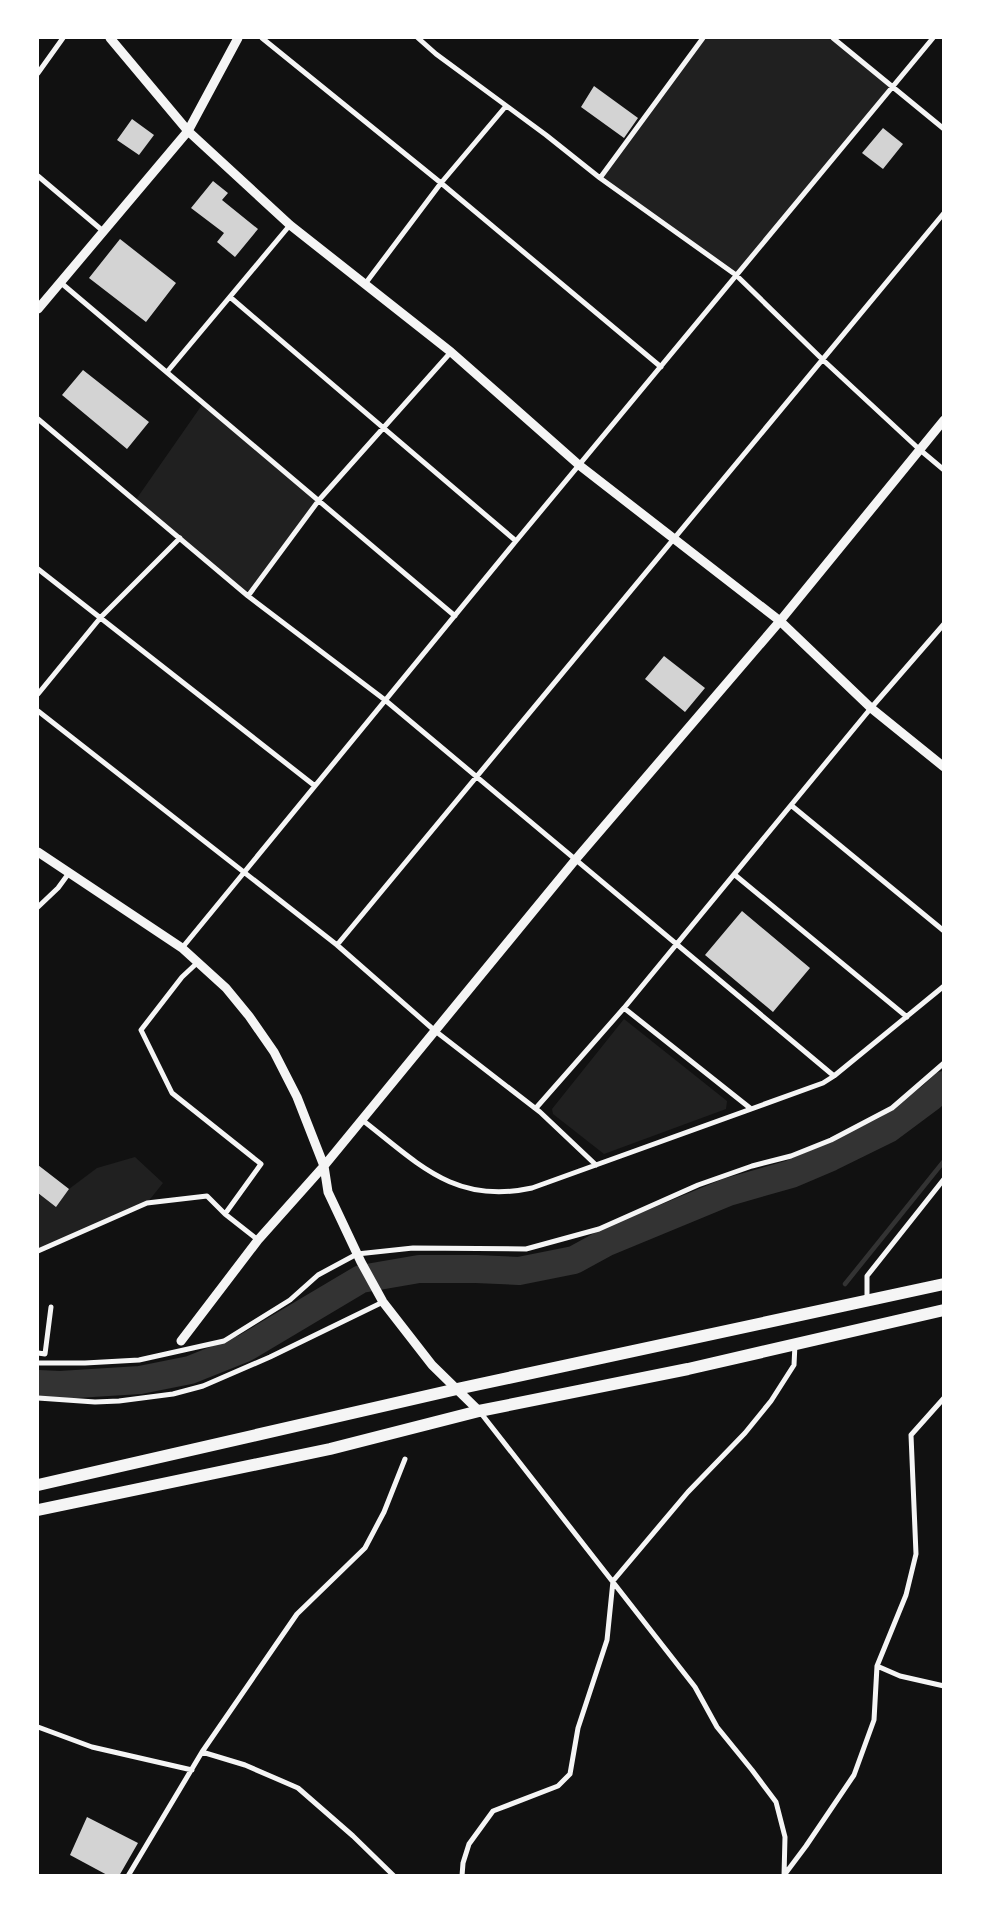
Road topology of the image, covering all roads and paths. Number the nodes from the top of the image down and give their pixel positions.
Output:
1 (63, 38) edge
2 (110, 38) edge
3 (238, 38) edge
4 (262, 38) edge
5 (418, 38) edge
6 (703, 38) edge
7 (832, 38) edge
8 (934, 38) edge
9 (38, 73) edge
10 (892, 87) junction
11 (506, 106) junction
12 (944, 129) edge
13 (188, 131) junction
14 (38, 176) edge
15 (600, 178) junction
16 (441, 184) junction
17 (944, 213) edge
18 (290, 225) junction
19 (103, 231) junction
20 (736, 275) junction
21 (60, 281) junction
22 (365, 284) junction
23 (230, 297) junction
24 (38, 309) edge
25 (451, 352) junction
26 (822, 359) junction
27 (661, 367) junction
28 (167, 372) junction
29 (38, 419) edge
30 (944, 420) edge
31 (383, 428) junction
32 (919, 450) junction
33 (579, 465) junction
34 (944, 470) edge
35 (319, 500) junction
36 (180, 538) junction
37 (674, 538) junction
38 (516, 541) junction
39 (38, 569) edge
40 (248, 596) junction
41 (455, 616) junction
42 (101, 617) junction
43 (780, 622) junction
44 (944, 624) edge
45 (38, 694) edge
46 (385, 700) junction
47 (872, 708) junction
48 (38, 711) edge
49 (944, 767) edge
50 (477, 776) junction
51 (315, 786) junction
52 (792, 806) junction
53 (38, 852) edge
54 (576, 859) junction
55 (244, 872) junction
56 (69, 873) junction
57 (735, 875) junction
58 (38, 908) edge
59 (944, 931) edge
60 (677, 944) junction
61 (337, 945) junction
62 (182, 948) junction
63 (197, 963) junction
64 (944, 986) edge
65 (624, 1008) junction
66 (907, 1017) junction
67 (434, 1030) junction
68 (944, 1063) edge
69 (834, 1076) junction
70 (536, 1108) junction
71 (750, 1108) junction
72 (361, 1119) junction
73 (596, 1165) junction
74 (324, 1166) junction
75 (944, 1179) edge
76 (226, 1214) junction
77 (258, 1240) junction
78 (38, 1251) edge
79 (359, 1258) junction
80 (944, 1284) edge
81 (868, 1301) junction
82 (383, 1302) junction
83 (51, 1307) dead end
84 (944, 1310) edge
85 (181, 1341) dead end
86 (795, 1344) junction
87 (38, 1353) edge
88 (38, 1363) edge
89 (457, 1389) junction
90 (38, 1398) edge
91 (944, 1398) edge
92 (479, 1411) junction
93 (405, 1459) dead end
94 (38, 1485) edge
95 (38, 1510) edge
96 (613, 1581) junction
97 (878, 1666) junction
98 (944, 1686) edge
99 (38, 1728) edge
100 (202, 1752) junction
101 (192, 1770) junction
102 (784, 1875) edge
103 (128, 1876) edge
104 (394, 1876) edge
105 (462, 1876) edge

1 - 9 street
2 - 13 street
3 - 13 street
4 - 16 street
5 - 11 street
6 - 15 street
7 - 10 street
8 - 10 street
10 - 12 street
10 - 20 street
11 - 15 street
11 - 16 street
13 - 18 street
13 - 19 street
14 - 19 street
15 - 20 street
16 - 22 street
16 - 27 street
17 - 26 street
18 - 22 street
18 - 23 street
19 - 21 street
20 - 26 street
20 - 27 street
21 - 24 street
21 - 28 street
22 - 25 street
23 - 28 street
23 - 31 street
25 - 31 street
25 - 33 street
26 - 32 street
26 - 37 street
27 - 33 street
28 - 35 street
29 - 36 street
30 - 32 street
31 - 35 street
31 - 38 street
32 - 34 street
32 - 43 street
33 - 37 street
33 - 38 street
35 - 40 street
35 - 41 street
36 - 40 street
36 - 42 street
37 - 43 street
37 - 50 street
38 - 41 street
39 - 42 street
40 - 46 street
41 - 46 street
42 - 45 street
42 - 51 street
43 - 47 street
43 - 54 street
44 - 47 street
46 - 50 street
46 - 51 street
47 - 49 street
47 - 52 street
48 - 55 street
50 - 54 street
50 - 61 street
51 - 55 street
52 - 57 street
52 - 59 street
53 - 56 street
54 - 60 street
54 - 67 street
55 - 61 street
55 - 62 street
56 - 58 street
56 - 62 street
57 - 60 street
57 - 66 street
60 - 65 street
60 - 69 street
61 - 67 street
62 - 63 street
63 - 74 street
63 - 76 street
64 - 66 street
65 - 70 street
65 - 71 street
66 - 69 street
67 - 70 street
67 - 72 street
68 - 79 street
69 - 71 street
70 - 73 street
71 - 73 street
72 - 73 street
72 - 74 street
74 - 77 street
74 - 79 street
75 - 81 street
76 - 77 street
76 - 78 street
77 - 85 street
79 - 82 street
79 - 88 street
80 - 81 highway
81 - 89 highway
82 - 89 street
82 - 90 street
83 - 87 street
84 - 86 highway
86 - 92 highway
86 - 96 street
89 - 92 street
89 - 94 highway
91 - 97 street
92 - 95 highway
92 - 96 street
93 - 100 street
96 - 102 street
96 - 105 street
97 - 98 street
97 - 102 street
99 - 101 street
100 - 101 street
100 - 104 street
101 - 103 street

